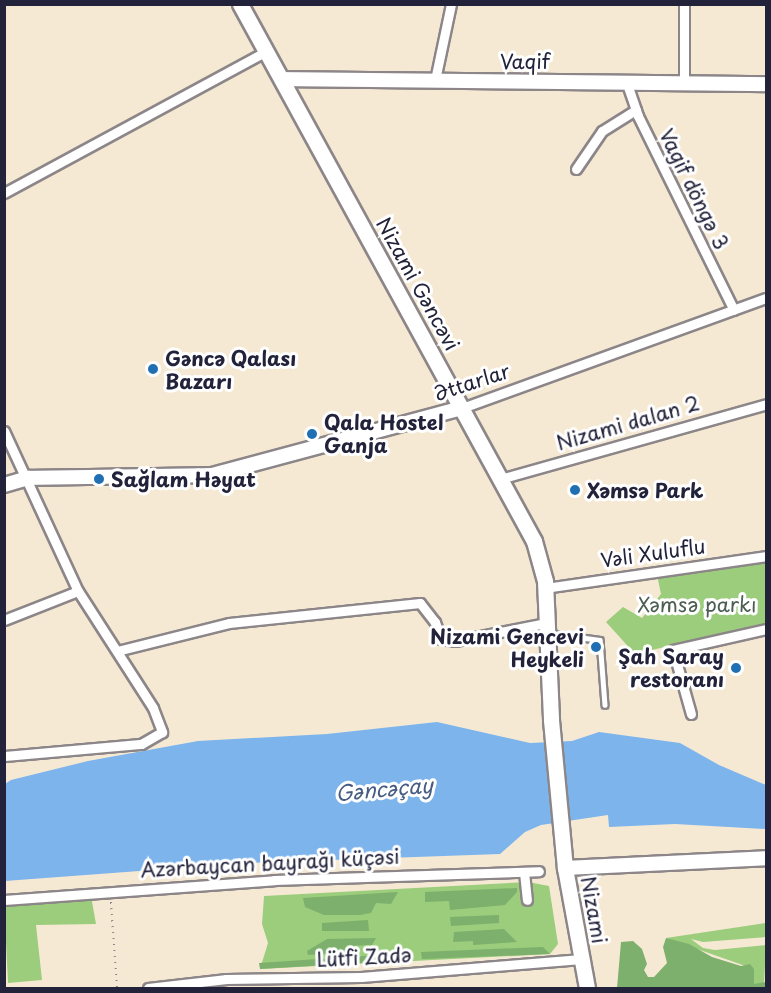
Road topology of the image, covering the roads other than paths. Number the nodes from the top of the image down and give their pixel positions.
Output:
1 (240, 4) edge
2 (451, 4) edge
3 (684, 4) edge
4 (267, 51) junction
5 (282, 79) junction
6 (435, 80) junction
7 (626, 81) junction
8 (684, 82) junction
9 (766, 84) edge
10 (636, 110) junction
11 (576, 169) dead end
12 (4, 193) edge
13 (766, 298) edge
14 (734, 310) junction
15 (766, 404) edge
16 (462, 408) junction
17 (4, 431) edge
18 (29, 478) junction
19 (500, 479) junction
20 (4, 485) edge
21 (766, 556) edge
22 (545, 588) junction
23 (78, 591) junction
24 (4, 620) edge
25 (546, 628) junction
26 (766, 628) edge
27 (117, 651) junction
28 (605, 705) dead end
29 (691, 714) dead end
30 (4, 756) edge
31 (766, 858) edge
32 (565, 868) junction
33 (539, 871) dead end
34 (524, 872) junction
35 (4, 900) edge
36 (527, 900) dead end
37 (581, 959) junction
38 (319, 983) edge
39 (148, 988) edge
40 (587, 988) edge

1 - 4 main road, Nizami Gəncəvi
2 - 6 street
3 - 8 street
4 - 5 main road, Nizami Gəncəvi
4 - 12 street
5 - 6 street, Vaqif
5 - 16 main road, Nizami Gəncəvi
6 - 7 street, Vaqif
7 - 8 street, Vaqif
7 - 10 street, Vagif döngə 3
8 - 9 street, Vaqif
10 - 11 street
10 - 14 street, Vagif döngə 3
13 - 14 street, Əttarlar
14 - 16 street, Əttarlar
15 - 19 street, Nizami dalan 2
16 - 18 street, Əttarlar
16 - 19 main road, Nizami Gəncəvi
17 - 18 street
18 - 20 street, Əttarlar
18 - 23 street
19 - 22 main road, Nizami Gəncəvi
21 - 22 street, Vəli Xuluflu
22 - 25 main road, Nizami Gəncəvi
23 - 24 street
23 - 27 street
25 - 27 street
25 - 28 lane
25 - 32 main road, Nizami
26 - 29 street
27 - 30 street
31 - 32 street
32 - 37 main road, Nizami
33 - 34 street, Azərbaycan bayrağı küçəsi
34 - 35 street, Azərbaycan bayrağı küçəsi
34 - 36 street
37 - 38 street, Lütfi Zadə
37 - 40 main road
38 - 39 street, Lütfi Zadə

